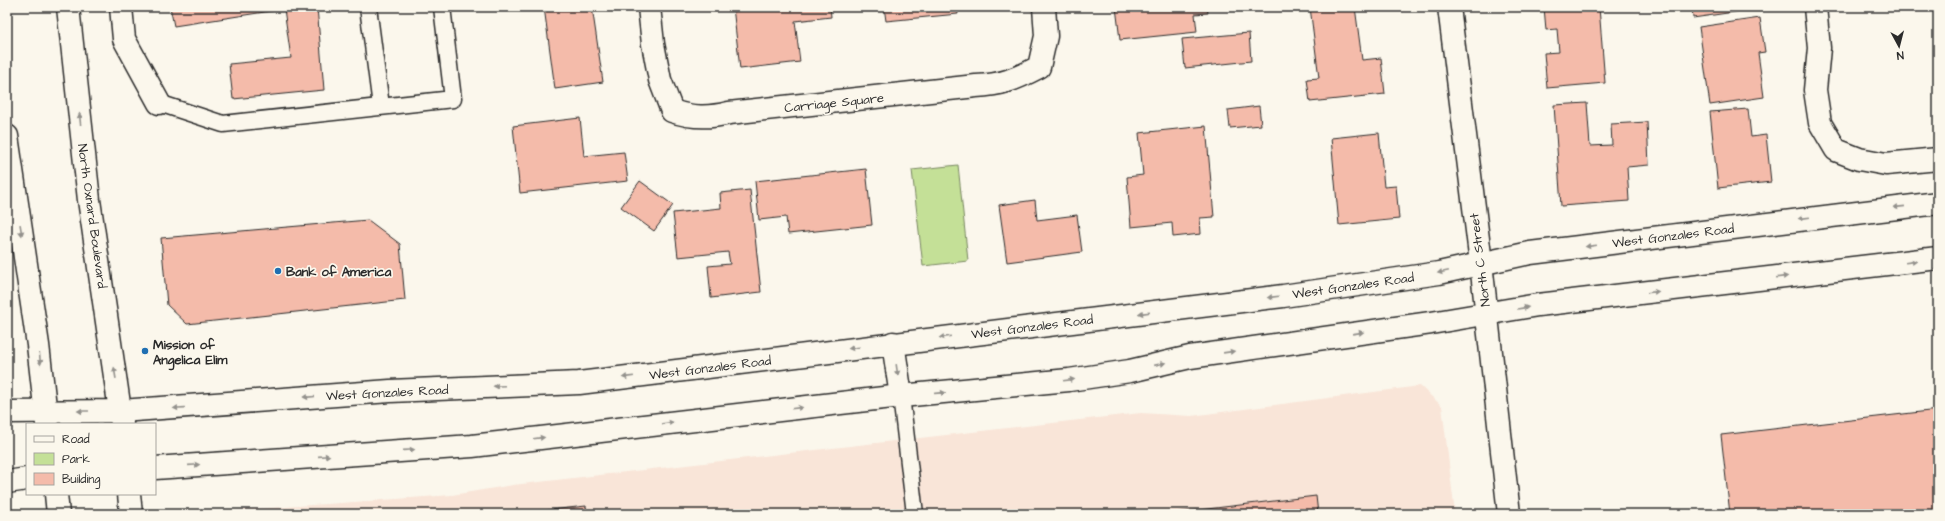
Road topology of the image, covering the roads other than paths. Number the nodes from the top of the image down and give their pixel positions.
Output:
1 (68, 7) edge
2 (121, 7) edge
3 (368, 7) edge
4 (442, 7) edge
5 (649, 7) edge
6 (1044, 7) edge
7 (1449, 7) edge
8 (1816, 7) edge
9 (159, 103) joint
10 (381, 106) junction
11 (7, 136) edge
12 (1938, 159) edge
13 (1938, 203) edge
14 (1938, 258) edge
15 (1481, 263) junction
16 (1485, 314) junction
17 (893, 344) junction
18 (901, 396) junction
19 (7, 412) edge
20 (47, 417) edge
21 (122, 418) edge
22 (156, 468) edge
23 (26, 479) edge
24 (7, 482) edge
25 (56, 495) edge
26 (129, 495) edge
27 (58, 514) edge
28 (132, 514) edge
29 (915, 514) edge
30 (1509, 514) edge

21 -> 1 main road, North Oxnard Boulevard
2 - 9 main road
3 - 10 lane
4 - 10 lane
5 - 6 main road, Carriage Square
7 - 15 main road, North C Street
8 - 12 main road
9 - 10 lane
11 -> 20 main road
13 -> 15 main road, West Gonzales Road
16 -> 14 main road
15 - 16 main road, North C Street
15 -> 17 main road, West Gonzales Road
18 -> 16 main road
16 - 30 main road, North C Street
17 -> 18 main road
17 -> 21 main road, West Gonzales Road
22 -> 18 main road
18 - 29 lane
19 - 20 main road, West Gonzales Road
21 -> 20 main road, West Gonzales Road
23 - 24 main road
25 - 27 main road
26 - 28 main road

